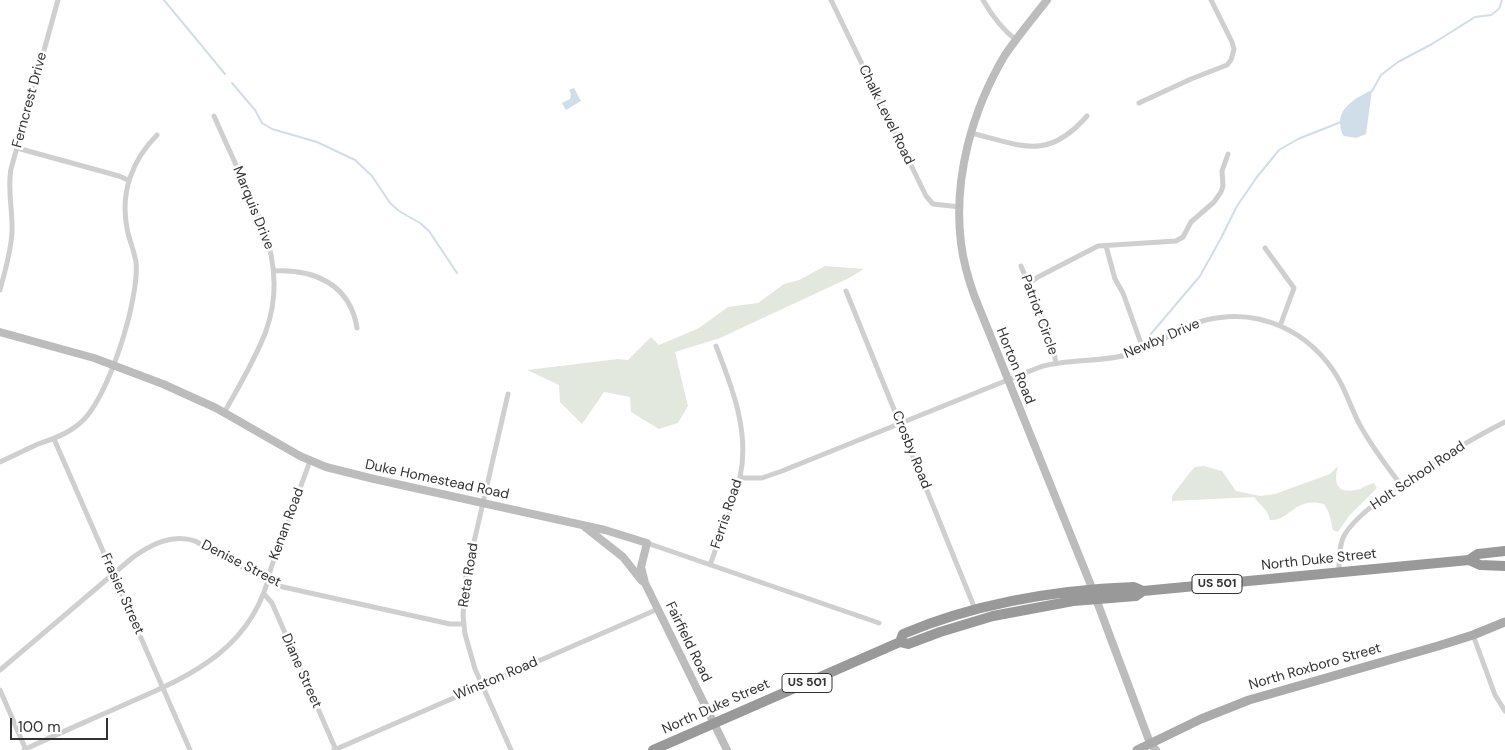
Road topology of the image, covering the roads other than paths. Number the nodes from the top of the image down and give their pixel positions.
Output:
1 (58, 0) edge
2 (831, 0) edge
3 (983, 0) edge
4 (1047, 0) edge
5 (1211, 0) edge
6 (1016, 40) junction
7 (1139, 103) dead end
8 (214, 116) dead end
9 (1087, 116) dead end
10 (971, 133) junction
11 (157, 135) dead end
12 (16, 148) junction
13 (1228, 154) dead end
14 (128, 180) junction
15 (960, 207) junction
16 (1106, 246) junction
17 (1264, 248) dead end
18 (1021, 266) dead end
19 (274, 271) junction
20 (1028, 284) junction
21 (0, 290) edge
22 (846, 291) dead end
23 (1280, 326) junction
24 (357, 328) dead end
25 (0, 332) edge
26 (716, 346) dead end
27 (1143, 349) junction
28 (1056, 363) junction
29 (113, 365) junction
30 (1007, 380) junction
31 (508, 394) dead end
32 (224, 413) junction
33 (1505, 422) edge
34 (900, 424) junction
35 (54, 439) junction
36 (310, 461) junction
37 (0, 462) edge
38 (740, 478) junction
39 (1401, 485) junction
40 (483, 503) junction
41 (582, 525) junction
42 (647, 543) junction
43 (1505, 551) edge
44 (1469, 560) junction
45 (710, 565) junction
46 (1504, 567) edge
47 (1339, 572) junction
48 (113, 575) junction
49 (268, 581) junction
50 (644, 583) junction
51 (264, 594) junction
52 (1094, 594) junction
53 (658, 609) junction
54 (976, 610) junction
55 (1505, 622) edge
56 (879, 623) dead end
57 (464, 624) junction
58 (1473, 635) junction
59 (900, 642) junction
60 (0, 670) edge
61 (482, 685) junction
62 (163, 688) junction
63 (0, 690) edge
64 (1505, 711) edge
65 (714, 723) junction
66 (1153, 747) edge
67 (25, 750) edge
68 (190, 750) edge
69 (335, 750) edge
70 (511, 750) edge
71 (653, 750) edge
72 (727, 750) edge
73 (1138, 750) edge

1 - 12 street, Ferncrest Drive
2 - 15 street, Chalk Level Road
3 - 6 street
4 - 6 street, Horton Road
5 - 7 street
6 - 10 street, Horton Road
8 - 19 street, Marquis Drive
9 - 10 street
10 - 15 street, Horton Road
11 - 14 street
12 - 14 street
12 - 21 street, Ferncrest Drive
13 - 16 street
14 - 29 street
15 - 30 street, Horton Road
16 - 20 street
16 - 27 street
17 - 23 street
18 - 20 street, Patriot Circle
19 - 24 street
19 - 32 street, Marquis Drive
20 - 28 street, Patriot Circle
22 - 34 street, Crosby Road
23 - 27 street, Newby Drive
23 - 39 street, Newby Drive
25 - 29 street, Duke Homestead Road
26 - 38 street, Ferris Road
27 - 28 street, Newby Drive
28 - 30 street, Newby Drive
29 - 32 street, Duke Homestead Road
29 - 35 street
30 - 34 street, Newby Drive
30 - 52 street, Horton Road
31 - 40 street, Reta Road
32 - 36 street, Duke Homestead Road
33 - 39 street, Holt School Road
34 - 38 street, Newby Drive
34 - 54 street, Crosby Road
35 - 37 street
35 - 48 street, Frasier Street
36 - 40 street, Duke Homestead Road
36 - 49 street, Kenan Road
38 - 45 street, Ferris Road
39 - 47 street, Holt School Road
40 - 41 street, Duke Homestead Road
40 - 57 street, Reta Road
41 - 42 street, Duke Homestead Road
41 - 50 street
42 - 45 street, Duke Homestead Road
42 - 50 street, Fairfield Road
43 - 44 highway, North Duke Street / US 501
44 - 46 highway, North Duke Street / US 501
44 - 47 highway, North Duke Street / US 501
45 - 56 street, Duke Homestead Road
47 - 52 highway, North Duke Street / US 501
48 - 49 street, Denise Street
48 - 60 street, Denise Street
48 - 62 street, Frasier Street
49 - 51 street, Kenan Road
49 - 57 street, Denise Street
50 - 53 street, Fairfield Road
51 - 62 street, Kenan Road
51 - 69 street, Diane Street
52 - 54 highway, North Duke Street / US 501
52 - 59 highway, North Duke Street / US 501
52 - 66 street, Horton Road
53 - 61 street, Winston Road
53 - 65 street, Fairfield Road
54 - 59 highway, North Duke Street / US 501
55 - 58 main road, North Roxboro Street
57 - 61 street, Reta Road
58 - 64 street
58 - 66 main road, North Roxboro Street
59 - 65 highway, North Duke Street / US 501
61 - 69 street, Winston Road
61 - 70 street, Reta Road
62 - 67 street, Kenan Road
62 - 68 street, Frasier Street
63 - 67 street
65 - 71 highway, North Duke Street / US 501
65 - 72 street, Fairfield Road
66 - 73 main road, North Roxboro Street

